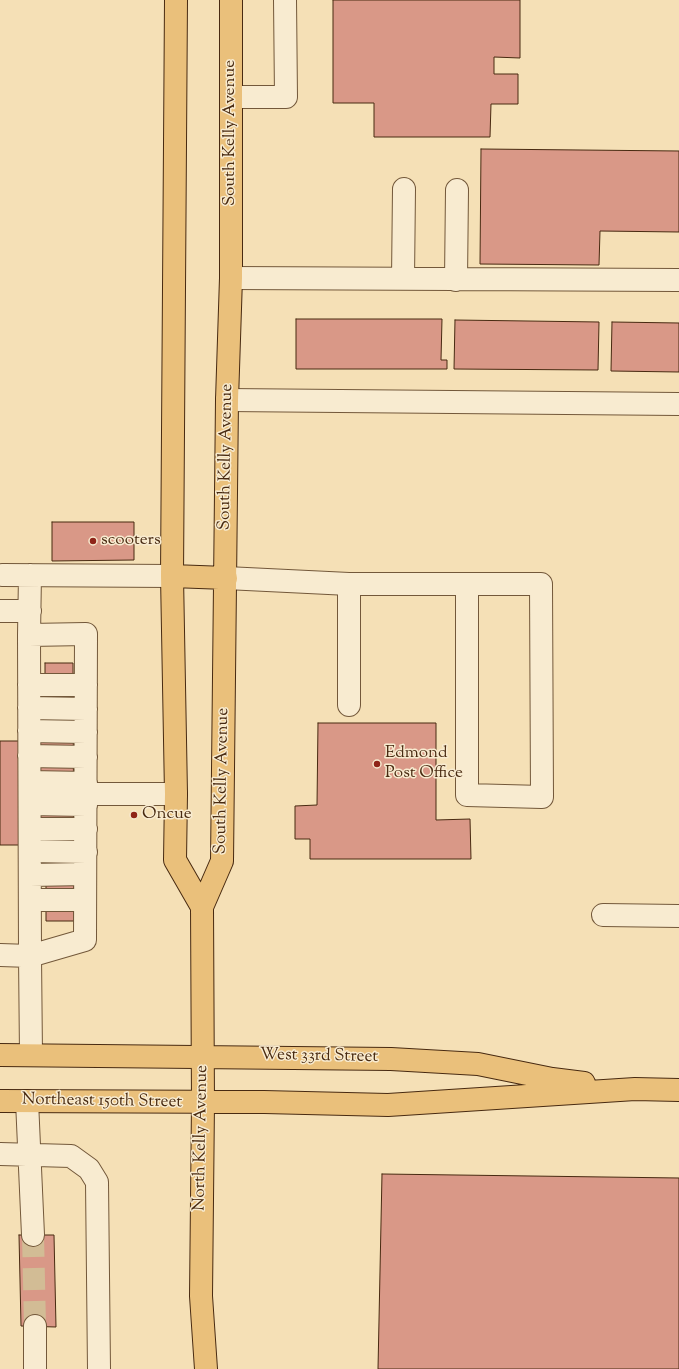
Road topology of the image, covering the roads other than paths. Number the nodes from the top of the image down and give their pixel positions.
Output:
1 (176, 0) edge
2 (231, 0) edge
3 (285, 0) edge
4 (232, 97) junction
5 (404, 190) dead end
6 (457, 190) dead end
7 (231, 278) junction
8 (403, 280) junction
9 (456, 280) junction
10 (679, 280) edge
11 (227, 400) junction
12 (679, 404) edge
13 (2, 575) dead end
14 (30, 575) junction
15 (172, 576) junction
16 (226, 578) junction
17 (349, 584) junction
18 (468, 584) junction
19 (0, 611) edge
20 (30, 611) junction
21 (29, 635) junction
22 (29, 685) junction
23 (86, 685) junction
24 (349, 705) dead end
25 (29, 708) junction
26 (86, 708) junction
27 (29, 731) junction
28 (86, 732) junction
29 (29, 756) junction
30 (86, 757) junction
31 (30, 782) junction
32 (86, 794) junction
33 (176, 794) junction
34 (30, 804) junction
35 (30, 829) junction
36 (86, 829) junction
37 (30, 851) junction
38 (86, 852) junction
39 (85, 874) junction
40 (30, 875) junction
41 (30, 900) junction
42 (85, 900) junction
43 (202, 907) junction
44 (603, 915) dead end
45 (679, 916) edge
46 (0, 955) edge
47 (30, 956) junction
48 (0, 1055) edge
49 (31, 1055) junction
50 (203, 1056) junction
51 (635, 1089) junction
52 (679, 1090) edge
53 (0, 1101) edge
54 (27, 1101) junction
55 (203, 1103) junction
56 (0, 1154) edge
57 (30, 1154) junction
58 (33, 1235) tunnel mouth
59 (35, 1326) tunnel mouth
60 (35, 1369) edge
61 (100, 1369) edge
62 (206, 1369) edge

1 - 15 main road
2 - 4 main road, South Kelly Avenue
3 - 4 lane
4 - 7 main road, South Kelly Avenue
5 - 8 lane
6 - 9 lane
7 - 8 lane
7 - 11 main road, South Kelly Avenue
8 - 9 lane
9 - 10 lane
11 - 12 lane
11 - 16 main road, South Kelly Avenue
13 - 14 lane
14 - 15 lane
14 - 20 lane
15 - 16 main road
15 - 33 main road
16 - 17 lane
16 - 43 main road, South Kelly Avenue
17 - 18 lane
17 - 24 lane
18 - 18 lane
19 - 20 lane
20 - 21 lane
21 - 22 lane
21 - 23 lane
22 - 23 lane
22 - 25 lane
23 - 26 lane
25 - 26 lane
25 - 27 lane
26 - 28 lane
27 - 28 lane
27 - 29 lane
28 - 30 lane
29 - 30 lane
29 - 31 lane
30 - 32 lane
31 - 32 lane
31 - 34 lane
32 - 33 lane
32 - 34 lane
32 - 36 lane
33 - 43 main road
34 - 35 lane
35 - 36 lane
35 - 37 lane
36 - 38 lane
37 - 38 lane
37 - 40 lane
38 - 39 lane
39 - 40 lane
39 - 42 lane
40 - 41 lane
41 - 42 lane
41 - 47 lane
42 - 47 lane
43 - 50 main road, North Kelly Avenue
44 - 45 lane
46 - 47 lane
47 - 49 lane
48 - 49 main road, West 33rd Street
49 - 50 main road, West 33rd Street
50 - 51 main road, West 33rd Street
50 - 55 main road, North Kelly Avenue
51 - 52 main road, West 33rd Street
51 - 55 main road, West 33rd Street
53 - 54 main road, Northeast 150th Street
54 - 55 main road, Northeast 150th Street
54 - 57 lane
55 - 62 main road, North Kelly Avenue
56 - 57 lane
57 - 58 lane
57 - 61 lane
59 - 60 lane

